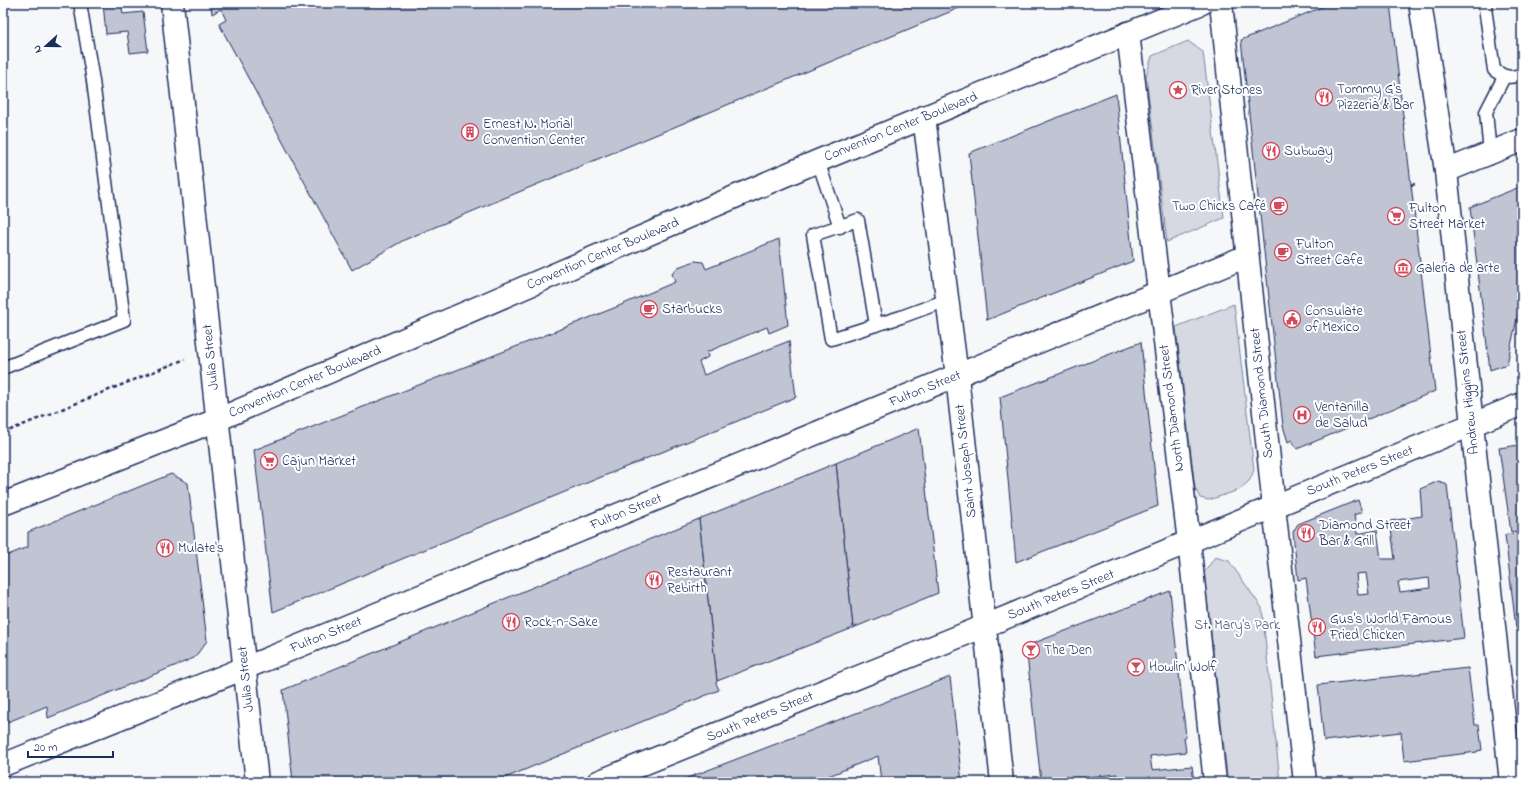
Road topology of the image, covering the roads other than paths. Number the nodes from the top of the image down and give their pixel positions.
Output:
1 (80, 3) edge
2 (172, 3) edge
3 (1202, 3) edge
4 (1221, 3) edge
5 (1420, 3) edge
6 (1486, 3) edge
7 (1128, 33) junction
8 (1522, 74) edge
9 (1504, 77) junction
10 (924, 117) junction
11 (1522, 140) edge
12 (1490, 153) junction
13 (818, 161) junction
14 (1446, 170) junction
15 (840, 226) junction
16 (1247, 256) junction
17 (1158, 293) junction
18 (947, 300) junction
19 (876, 325) junction
20 (3, 368) edge
21 (957, 376) junction
22 (1522, 404) edge
23 (217, 420) junction
24 (1472, 425) junction
25 (3, 504) edge
26 (1274, 507) junction
27 (1189, 542) junction
28 (985, 626) junction
29 (245, 668) junction
30 (3, 765) edge
31 (257, 782) edge
32 (598, 782) edge
33 (1002, 782) edge
34 (1215, 782) edge
35 (1305, 782) edge
36 (1511, 782) edge

1 - 20 lane
2 - 23 street, Julia Street
3 - 7 street, Convention Center Boulevard
4 - 16 street, South Diamond Street
5 - 14 street, Andrew Higgins Street
6 - 9 lane
7 - 10 street, Convention Center Boulevard
7 - 17 street, North Diamond Street
8 - 9 lane
9 - 12 lane
10 - 13 street, Convention Center Boulevard
10 - 18 street, Saint Joseph Street
11 - 12 street
12 - 14 street
13 - 15 lane
13 - 23 street, Convention Center Boulevard
14 - 24 street, Andrew Higgins Street
15 - 19 lane
15 - 19 lane
16 - 17 street, Fulton Street
16 - 26 street, South Diamond Street
17 - 21 street, Fulton Street
17 - 27 street, North Diamond Street
18 - 19 lane
18 - 21 street, Saint Joseph Street
21 - 28 street, Saint Joseph Street
21 - 29 street, Fulton Street
22 - 24 street, South Peters Street
23 - 25 street, Convention Center Boulevard
23 - 29 street, Julia Street
24 - 26 street, South Peters Street
24 - 36 street, Andrew Higgins Street
26 - 27 street, South Peters Street
26 - 35 street, South Diamond Street
27 - 28 street, South Peters Street
27 - 34 street, North Diamond Street
28 - 32 street, South Peters Street
28 - 33 street, Saint Joseph Street
29 - 30 street, Fulton Street
29 - 31 street, Julia Street

